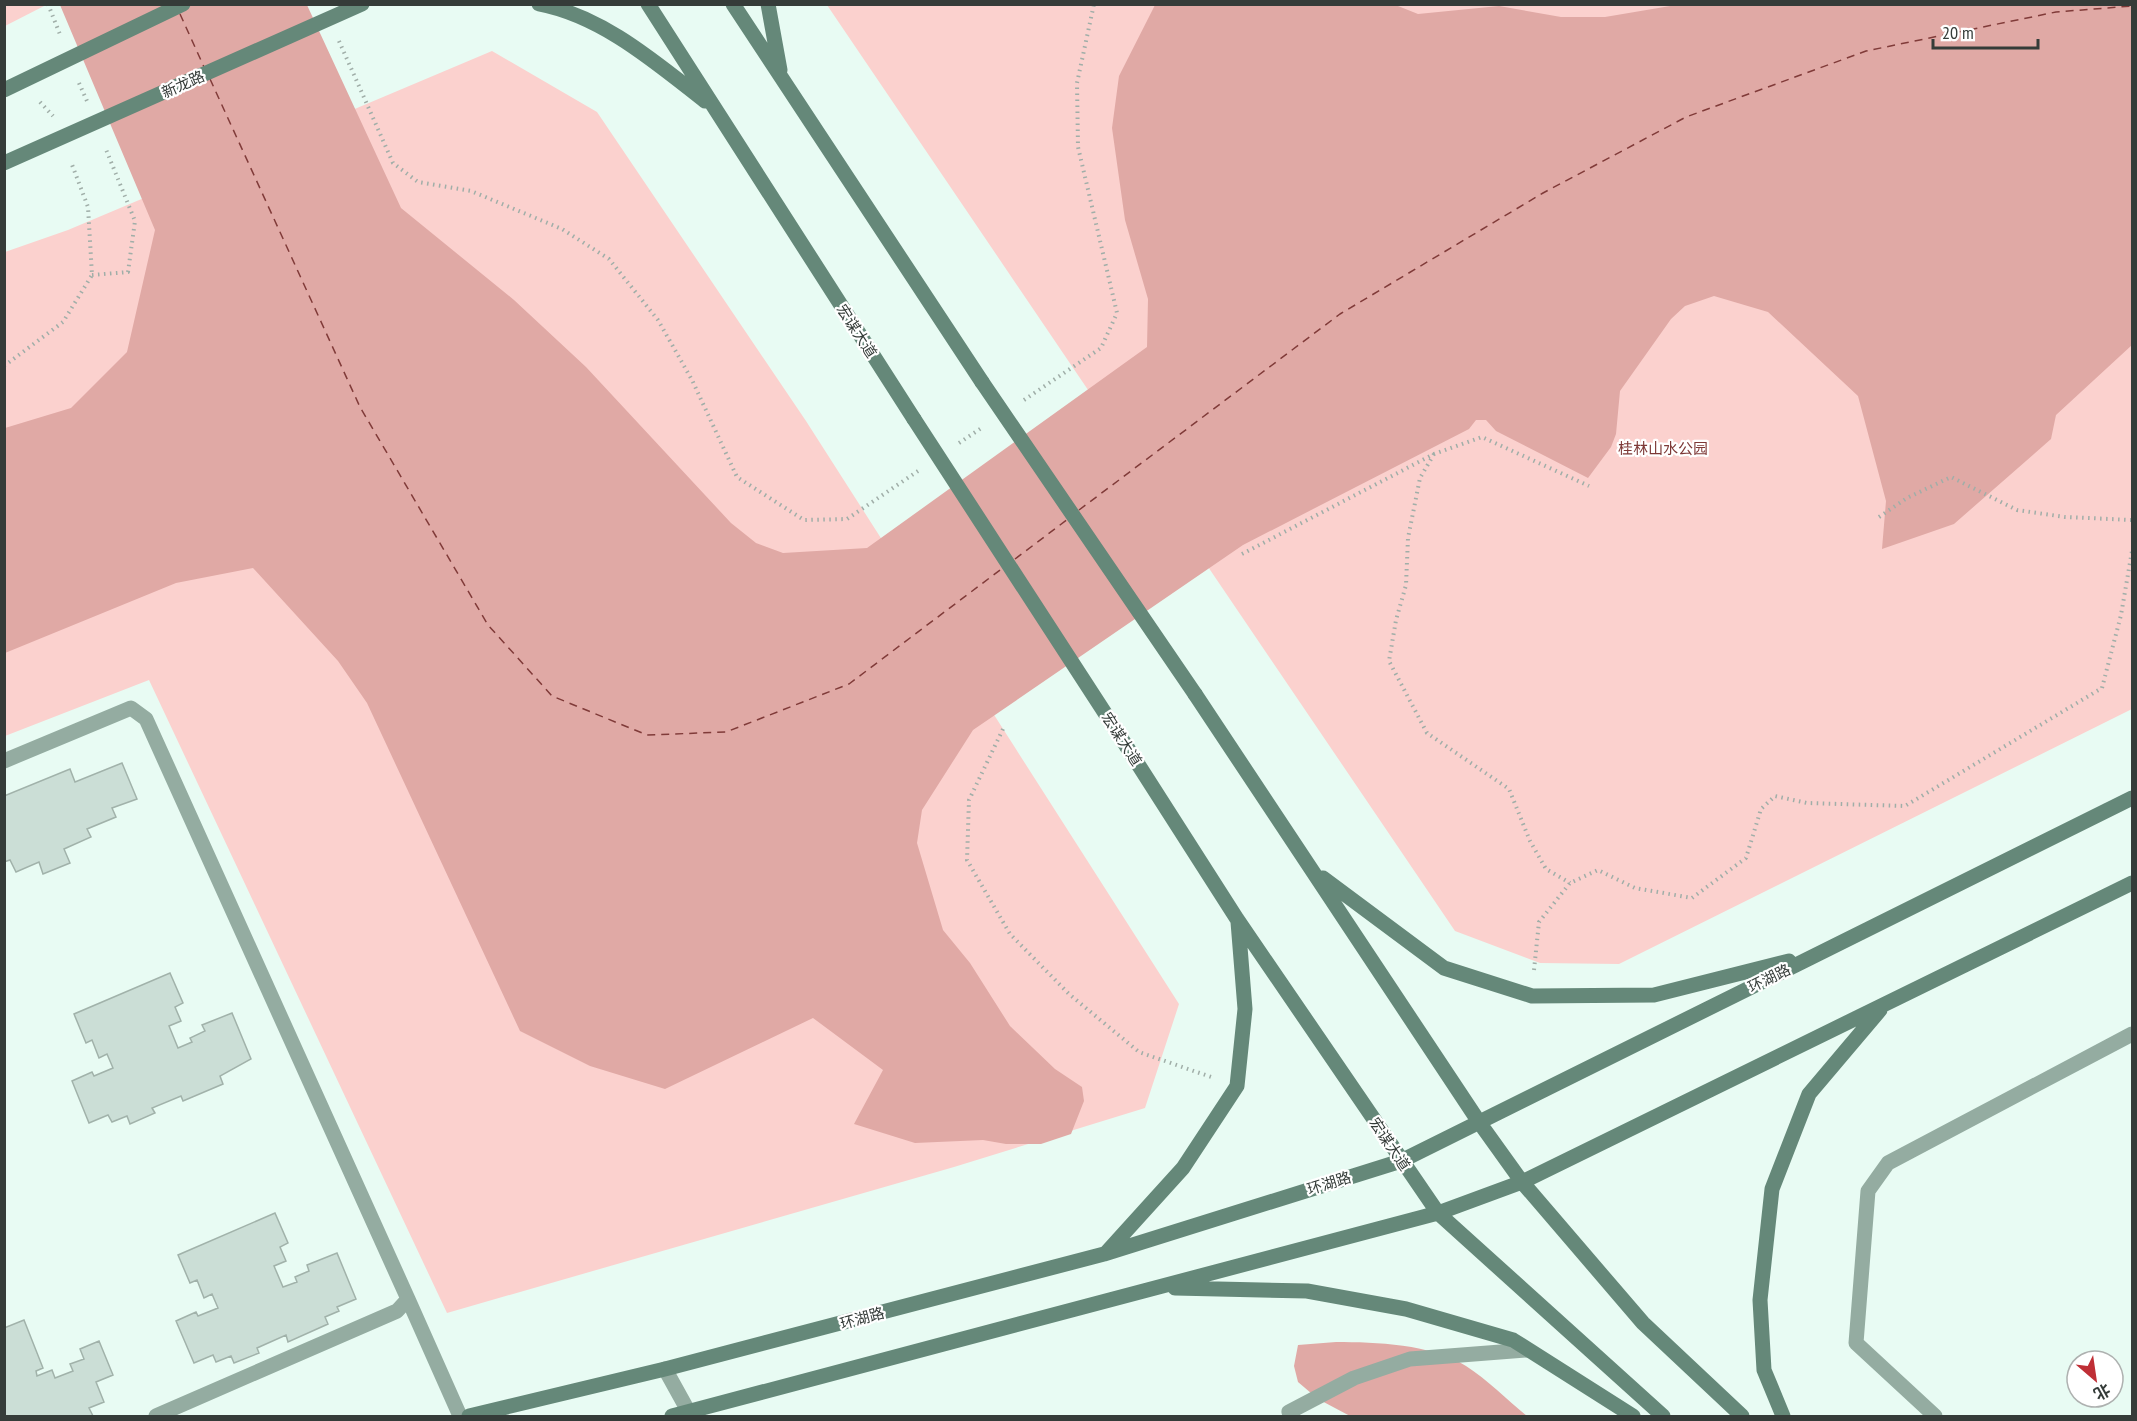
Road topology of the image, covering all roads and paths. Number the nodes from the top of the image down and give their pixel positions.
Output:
1 (48, 4) edge
2 (183, 4) edge
3 (362, 4) edge
4 (538, 4) edge
5 (648, 4) edge
6 (733, 4) edge
7 (768, 4) edge
8 (1094, 4) edge
9 (336, 36) dead end
10 (66, 48) dead end
11 (782, 79) junction
12 (79, 80) dead end
13 (4, 90) edge
14 (33, 97) dead end
15 (87, 102) dead end
16 (715, 109) junction
17 (55, 122) dead end
18 (104, 145) dead end
19 (68, 154) dead end
20 (4, 163) edge
21 (92, 275) junction
22 (4, 366) edge
23 (1023, 400) dead end
24 (993, 420) dead end
25 (954, 446) dead end
26 (1434, 454) junction
27 (925, 466) dead end
28 (1589, 486) dead end
29 (1879, 517) dead end
30 (2133, 520) edge
31 (2133, 551) edge
32 (1242, 554) dead end
33 (1003, 729) dead end
34 (4, 761) edge
35 (2133, 798) edge
36 (1313, 871) junction
37 (1570, 883) junction
38 (2133, 883) edge
39 (1238, 919) junction
40 (1818, 954) junction
41 (1532, 996) junction
42 (1884, 1005) junction
43 (2133, 1034) edge
44 (1237, 1086) junction
45 (1479, 1122) junction
46 (1401, 1161) junction
47 (1522, 1182) junction
48 (1438, 1213) junction
49 (1104, 1254) junction
50 (1157, 1287) junction
51 (408, 1299) junction
52 (1527, 1350) junction
53 (665, 1369) junction
54 (689, 1414) edge
55 (156, 1416) edge
56 (460, 1416) edge
57 (469, 1416) edge
58 (672, 1416) edge
59 (1290, 1416) edge
60 (1633, 1416) edge
61 (1664, 1416) edge
62 (1742, 1416) edge
63 (1783, 1416) edge
64 (1935, 1416) edge

1 - 10 path
2 - 13 main road, bridge
3 - 20 main road, 新龙路, bridge
4 - 16 main road
5 - 16 main road, 宏谋大道
6 - 11 main road
7 - 11 main road
8 - 23 path
9 - 27 path
11 - 36 main road, bridge
12 - 15 path
14 - 17 path
16 - 39 main road, 宏谋大道, bridge
18 - 21 path
19 - 21 path
21 - 22 path
24 - 25 path
26 - 28 path
26 - 32 path
26 - 37 path
29 - 30 path
31 - 37 path
33 - 44 path
34 - 51 street
35 - 40 main road, 环湖路
36 - 41 main road
36 - 45 main road
37 - 41 path
38 - 42 main road
39 - 44 main road
39 - 46 main road, 宏谋大道
40 - 41 main road
40 - 45 main road, 环湖路
42 - 47 main road
42 - 63 main road
43 - 64 street
44 - 49 main road
45 - 46 main road, 环湖路
45 - 47 main road
46 - 48 main road, 宏谋大道
46 - 49 main road, 环湖路
47 - 48 main road
47 - 62 main road
48 - 50 main road
48 - 61 main road, 宏谋大道
49 - 53 main road, 环湖路
50 - 52 main road
50 - 54 main road
51 - 55 street
51 - 56 street
52 - 59 street
52 - 60 main road
53 - 54 street
53 - 57 main road, 环湖路
54 - 58 main road

